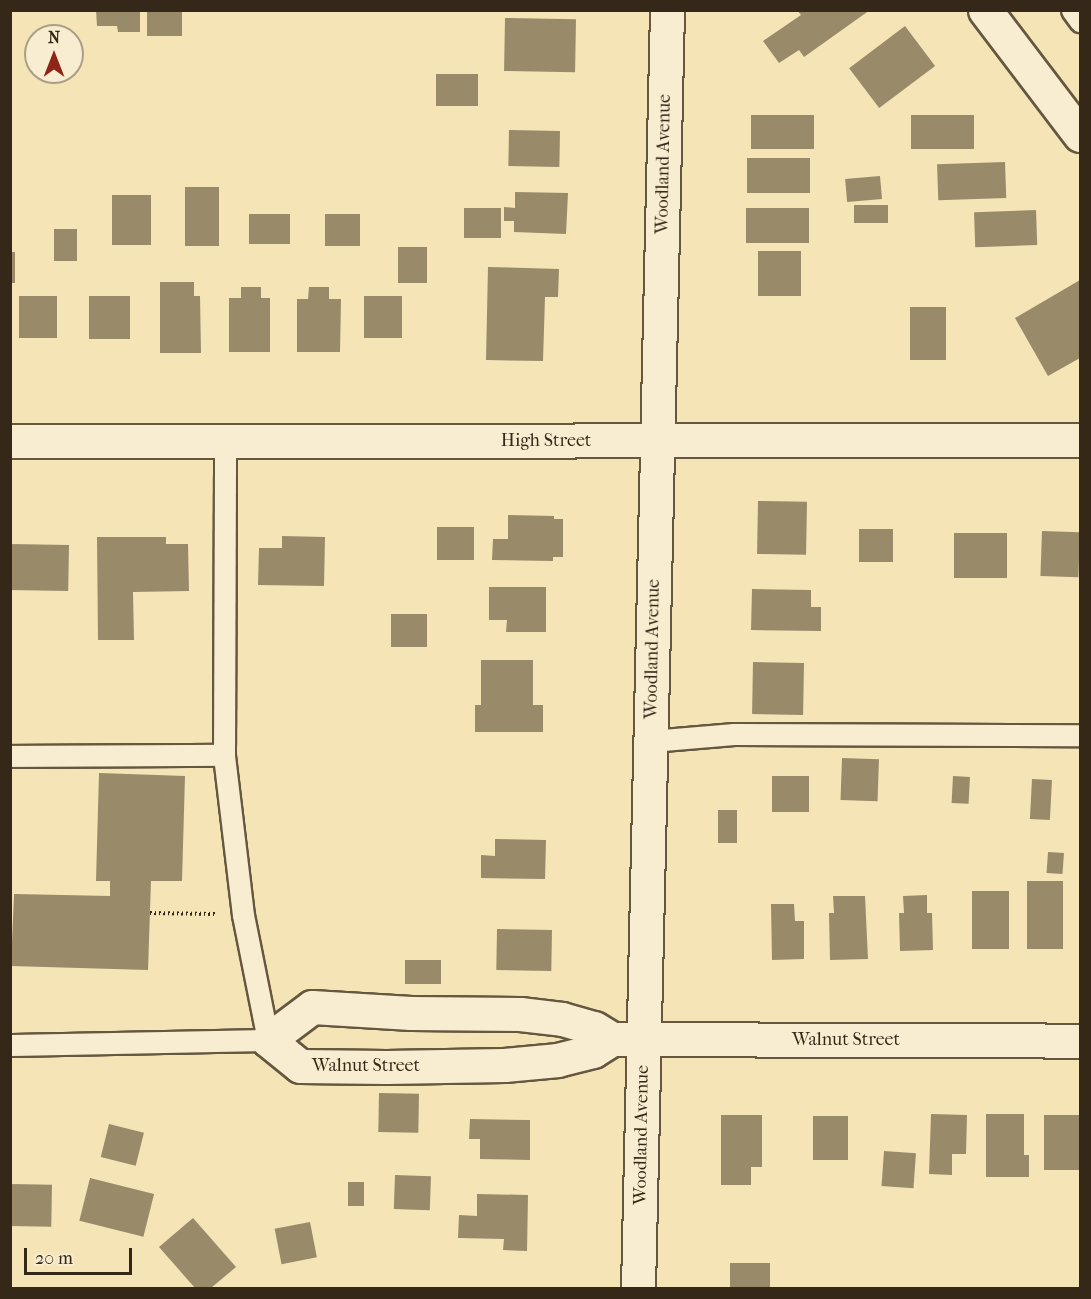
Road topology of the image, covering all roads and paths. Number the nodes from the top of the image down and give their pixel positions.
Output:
1 (667, 10) edge
2 (985, 10) edge
3 (1072, 10) edge
4 (1080, 21) edge
5 (1079, 131) edge
6 (1080, 440) edge
7 (10, 441) edge
8 (225, 441) junction
9 (657, 441) junction
10 (1080, 735) edge
11 (651, 741) junction
12 (224, 755) junction
13 (10, 756) edge
14 (150, 913) dead end
15 (227, 915) dead end
16 (612, 1039) junction
17 (268, 1040) junction
18 (644, 1040) junction
19 (1080, 1041) edge
20 (10, 1046) edge
21 (638, 1288) edge

1 - 9 street, Woodland Avenue
2 - 5 street
3 - 4 lane
6 - 9 street, High Street
7 - 8 street, High Street
8 - 9 street, High Street
8 - 12 lane
9 - 11 street, Woodland Avenue
10 - 11 lane
11 - 18 street, Woodland Avenue
12 - 13 lane
12 - 17 lane
14 - 15 path
16 - 17 street, Walnut Street
16 - 17 street, Walnut Street
16 - 18 street, Walnut Street
17 - 20 lane
18 - 19 street, Walnut Street
18 - 21 street, Woodland Avenue

